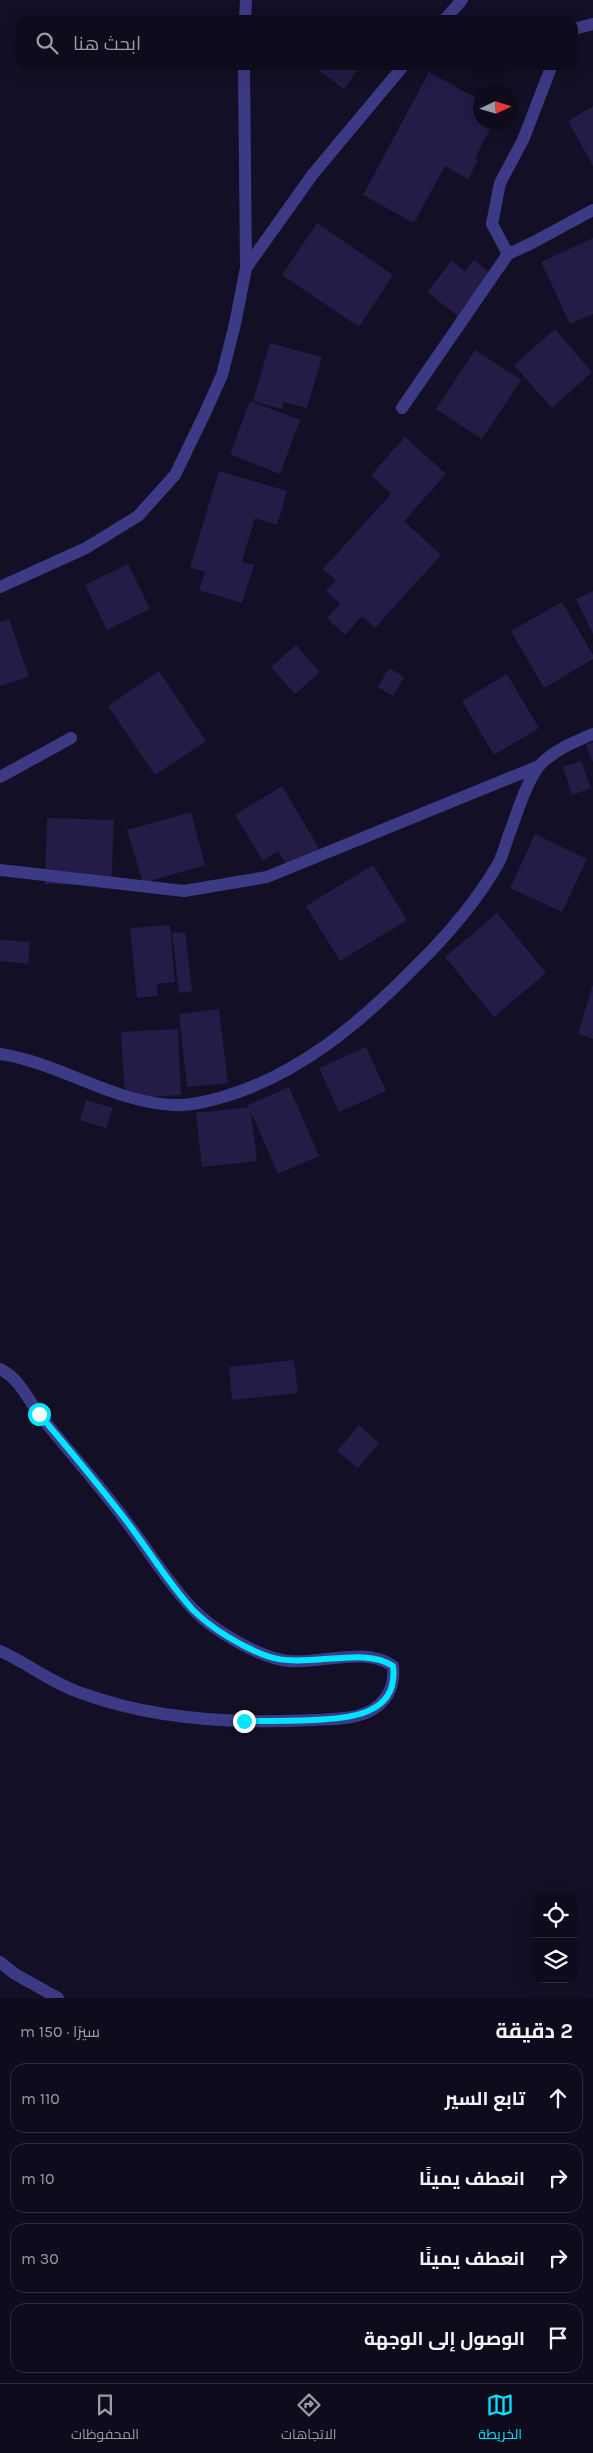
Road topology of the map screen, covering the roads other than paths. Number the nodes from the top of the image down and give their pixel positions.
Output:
1 (246, 0) edge
2 (462, 0) edge
3 (246, 15) edge
4 (448, 15) edge
5 (593, 24) edge
6 (578, 28) edge
7 (244, 70) edge
8 (400, 70) edge
9 (550, 70) edge
10 (593, 210) edge
11 (508, 254) junction
12 (246, 268) junction
13 (402, 408) dead end
14 (0, 587) edge
15 (593, 734) edge
16 (71, 738) dead end
17 (539, 766) junction
18 (0, 777) edge
19 (0, 870) edge
20 (0, 1054) edge
21 (0, 1369) edge
22 (0, 1651) edge
23 (0, 1962) edge
24 (58, 1998) edge

1 - 3 street
2 - 4 street
5 - 6 street
7 - 12 street
8 - 12 street
9 - 11 street
10 - 11 street
11 - 13 street
12 - 14 street
15 - 17 street
16 - 18 street
17 - 19 street
17 - 20 street
21 - 22 street
23 - 24 street

